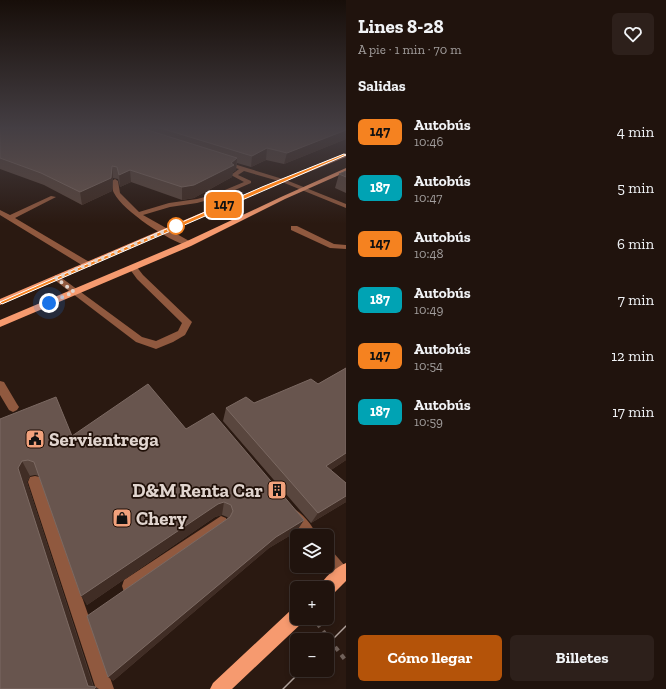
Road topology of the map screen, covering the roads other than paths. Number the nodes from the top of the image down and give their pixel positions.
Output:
1 (336, 159) edge
2 (215, 160) edge
3 (243, 168) junction
4 (346, 170) edge
5 (115, 181) edge
6 (284, 181) junction
7 (304, 189) junction
8 (229, 190) junction
9 (215, 196) junction
10 (246, 196) junction
11 (53, 197) dead end
12 (231, 202) junction
13 (346, 206) edge
14 (0, 212) edge
15 (140, 214) junction
16 (10, 218) junction
17 (294, 228) dead end
18 (166, 231) junction
19 (188, 244) junction
20 (346, 247) edge
21 (88, 265) junction
22 (133, 268) junction
23 (56, 278) junction
24 (74, 292) junction
25 (0, 302) edge
26 (0, 324) edge
27 (0, 385) edge
28 (13, 407) dead end
29 (35, 482) edge
30 (282, 502) edge
31 (221, 522) edge
32 (304, 529) edge
33 (334, 563) edge
34 (344, 572) edge
35 (334, 581) edge
36 (120, 593) edge
37 (290, 623) edge
38 (105, 689) edge
39 (219, 689) edge

1 - 6 main road
2 - 3 street
3 - 6 street
3 - 8 street
4 - 7 main road
5 - 15 street
6 - 7 street
6 - 10 main road
7 - 13 street
7 - 19 main road
8 - 9 street
8 - 10 street
9 - 12 street
9 - 15 street
10 - 12 main road
11 - 16 street
12 - 18 main road
14 - 16 street
15 - 18 street
16 - 21 street
17 - 20 street
18 - 19 street
18 - 21 main road
19 - 22 main road
21 - 23 main road
22 - 24 main road
22 - 24 street
23 - 24 street
23 - 25 main road
24 - 26 main road
27 - 28 street
29 - 38 street
30 - 32 street
31 - 36 street
33 - 34 street
34 - 35 main road
37 - 39 main road

